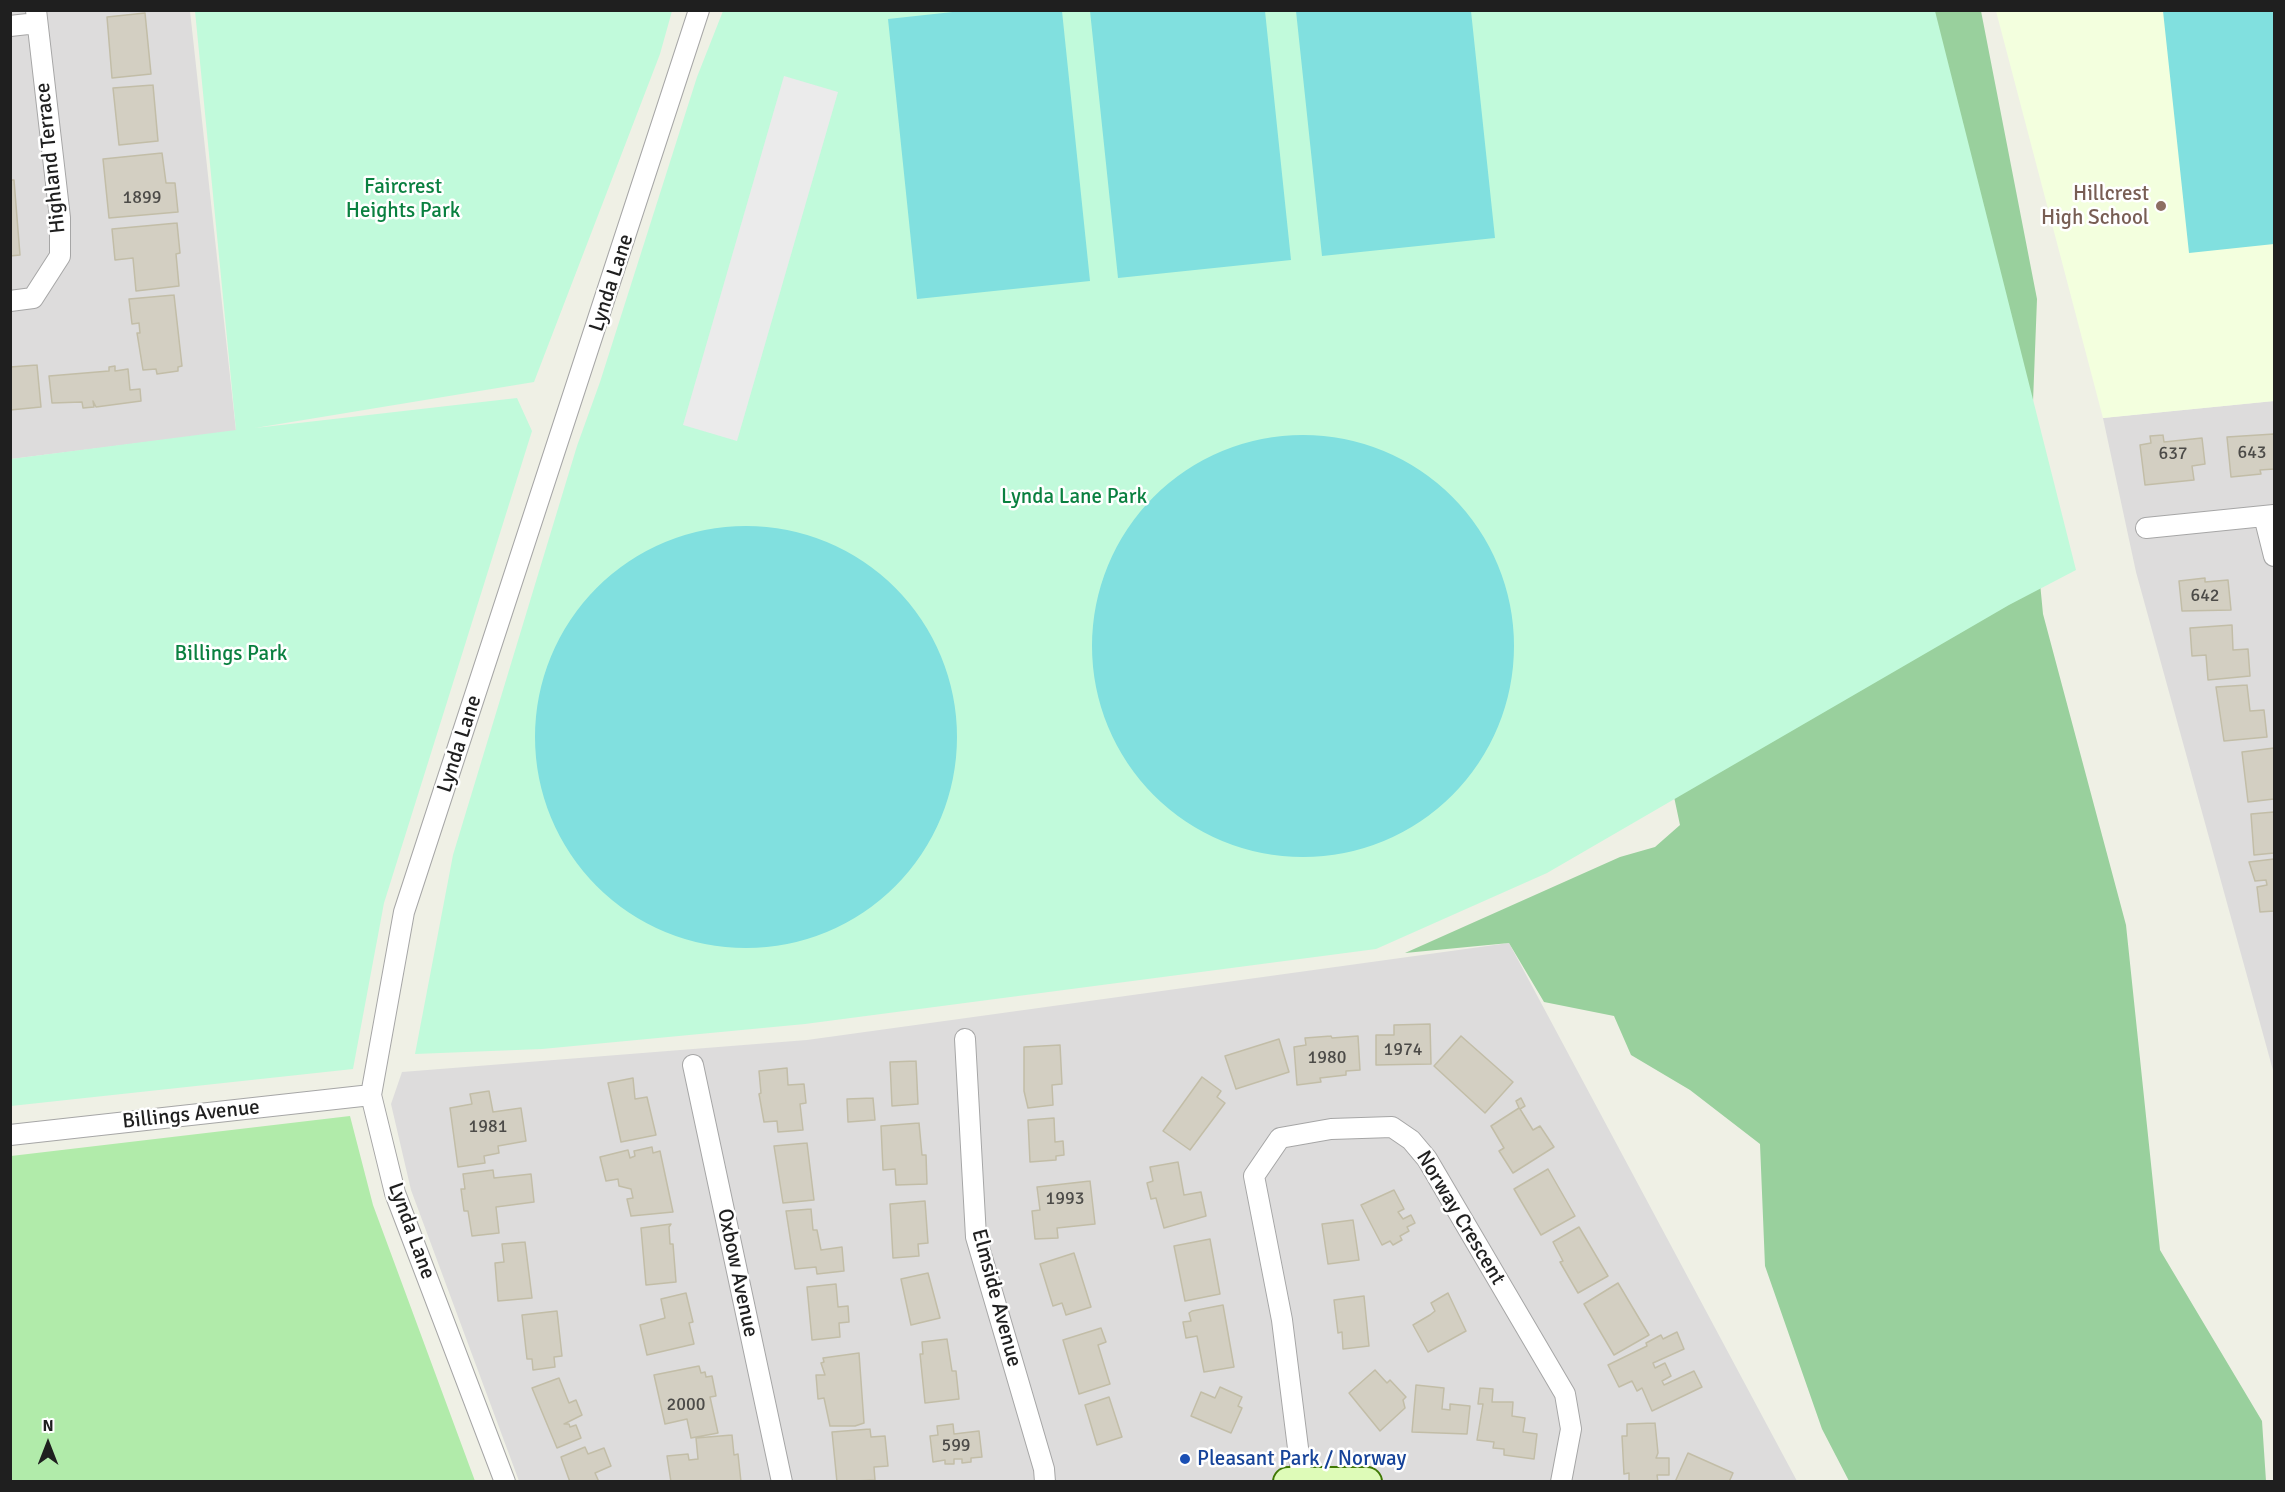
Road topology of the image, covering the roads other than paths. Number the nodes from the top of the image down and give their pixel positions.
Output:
1 (699, 10) edge
2 (36, 17) edge
3 (10, 26) edge
4 (10, 301) edge
5 (2269, 516) edge
6 (2146, 528) dead end
7 (2274, 556) edge
8 (965, 1039) dead end
9 (693, 1065) dead end
10 (371, 1095) junction
11 (10, 1135) edge
12 (1295, 1481) edge
13 (505, 1482) edge
14 (782, 1482) edge
15 (1045, 1482) edge
16 (1367, 1482) edge
17 (1561, 1482) edge

1 - 10 street, Lynda Lane
2 - 3 street
2 - 4 street, Highland Terrace
5 - 6 street
5 - 7 street
8 - 15 street, Elmside Avenue
9 - 14 street, Oxbow Avenue
10 - 11 street, Billings Avenue
10 - 13 street, Lynda Lane
12 - 16 street
12 - 17 street, Norway Crescent

